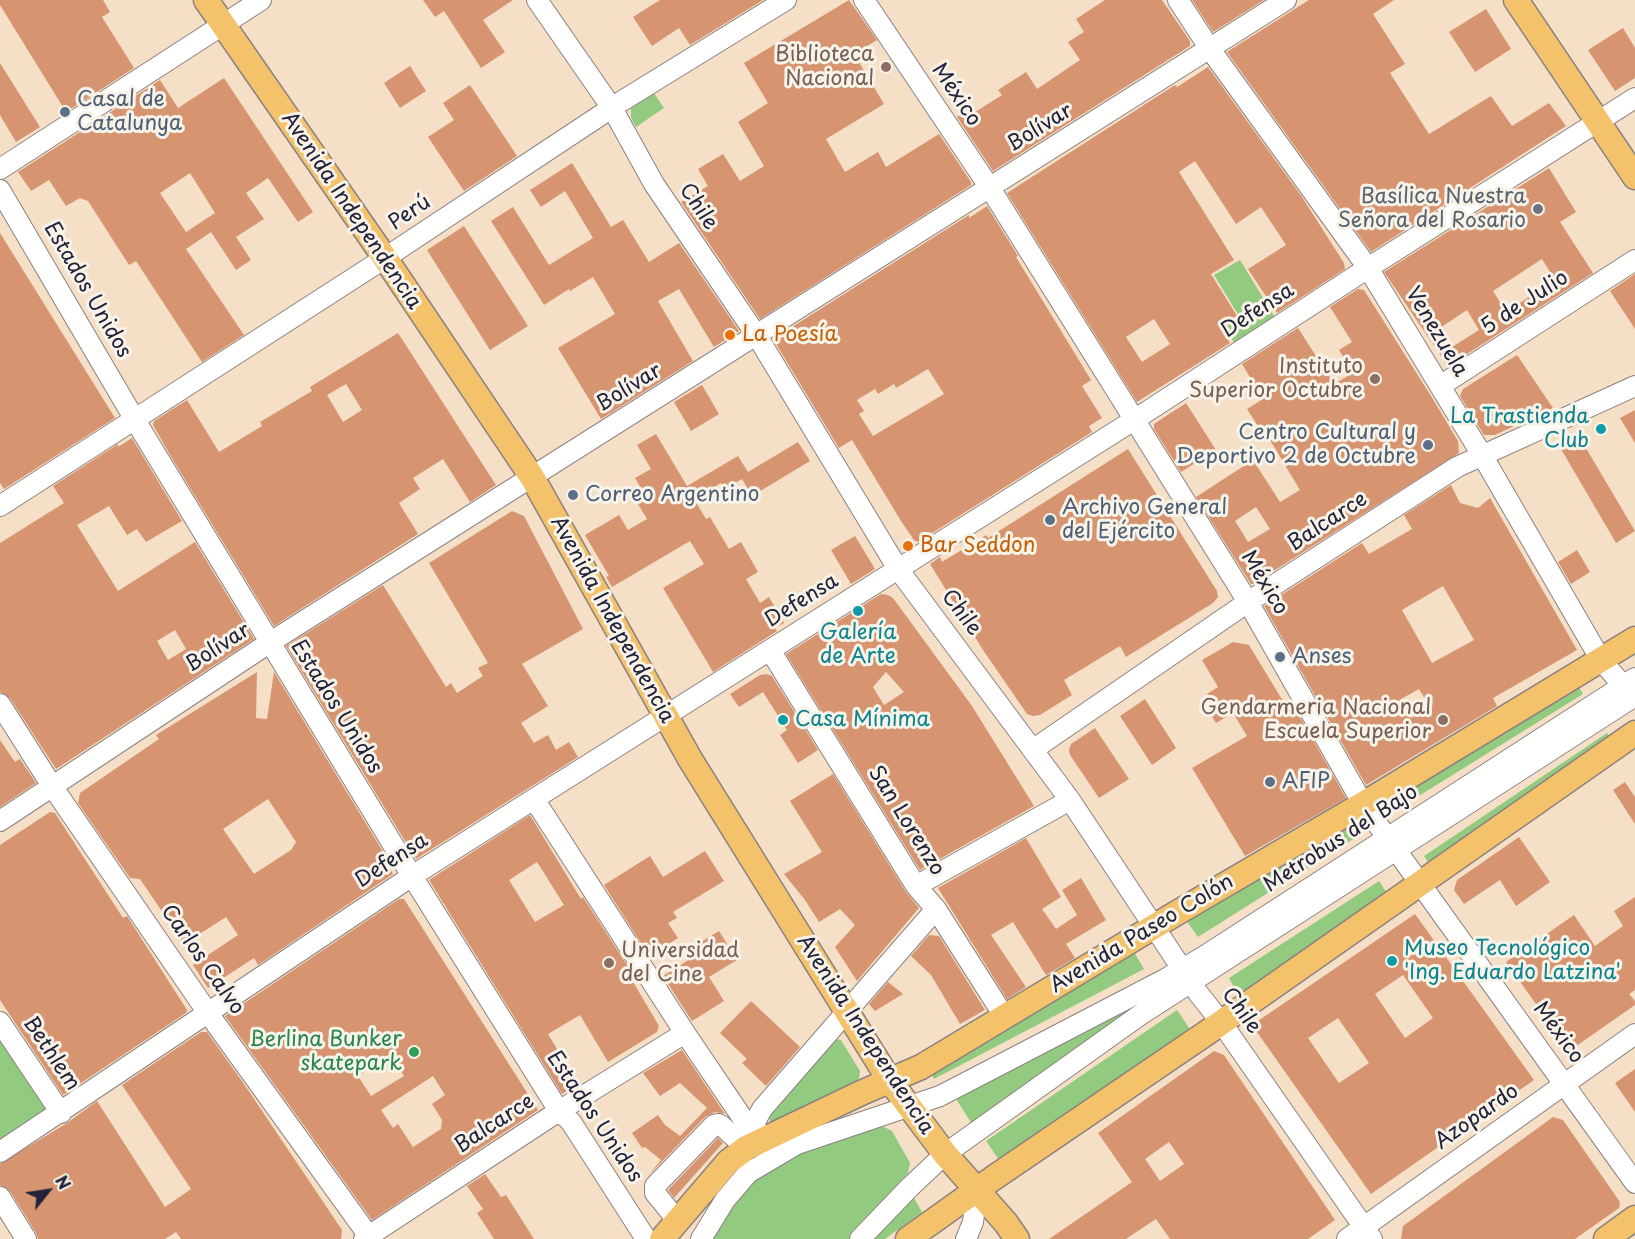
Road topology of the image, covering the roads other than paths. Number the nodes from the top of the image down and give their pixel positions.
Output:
1 (206, 0) edge
2 (261, 0) edge
3 (537, 0) edge
4 (786, 0) edge
5 (864, 0) edge
6 (1178, 0) edge
7 (1286, 0) edge
8 (1516, 0) edge
9 (223, 25) junction
10 (1210, 49) junction
11 (1635, 98) edge
12 (612, 108) junction
13 (1598, 122) junction
14 (0, 169) edge
15 (1635, 177) edge
16 (990, 188) junction
17 (0, 190) edge
18 (385, 258) junction
19 (1635, 260) edge
20 (1368, 268) junction
21 (757, 336) junction
22 (1440, 386) junction
23 (1635, 386) edge
24 (135, 420) junction
25 (1134, 420) junction
26 (1482, 455) junction
27 (532, 477) junction
28 (0, 506) edge
29 (898, 569) junction
30 (1248, 602) junction
31 (1635, 639) edge
32 (269, 643) junction
33 (771, 650) junction
34 (1601, 660) junction
35 (1633, 691) edge
36 (0, 704) edge
37 (664, 716) junction
38 (1635, 733) edge
39 (1034, 749) junction
40 (52, 786) junction
41 (534, 799) junction
42 (1070, 800) junction
43 (1363, 804) junction
44 (0, 821) edge
45 (1392, 843) junction
46 (412, 876) junction
47 (1421, 883) junction
48 (916, 886) junction
49 (936, 909) junction
50 (1155, 926) junction
51 (1187, 975) junction
52 (847, 1012) junction
53 (208, 1013) junction
54 (1005, 1016) junction
55 (0, 1022) edge
56 (1221, 1022) junction
57 (685, 1033) junction
58 (1635, 1034) edge
59 (890, 1081) junction
60 (1565, 1084) junction
61 (909, 1107) junction
62 (559, 1111) junction
63 (61, 1113) junction
64 (752, 1145) junction
65 (0, 1152) edge
66 (945, 1154) junction
67 (1635, 1183) edge
68 (977, 1190) junction
69 (0, 1197) edge
70 (1635, 1218) edge
71 (677, 1220) junction
72 (1368, 1233) edge
73 (368, 1238) edge
74 (26, 1239) edge
75 (646, 1239) edge
76 (662, 1239) edge
77 (701, 1239) edge
78 (860, 1239) edge
79 (908, 1239) edge
80 (966, 1239) edge
81 (1017, 1239) edge
82 (1347, 1239) edge
83 (1606, 1239) edge

1 - 9 main road, Avenida Independencia
2 - 9 street
3 - 12 street, Chile
4 - 12 street, Perú
5 - 16 street, México
6 - 10 street, Venezuela
7 - 10 street, Bolívar
8 - 13 main road
9 - 14 street
9 - 18 main road, Avenida Independencia
10 - 16 street, Bolívar
10 - 20 street, Venezuela
11 - 13 street, Defensa
12 - 18 street, Perú
12 - 21 street, Chile
13 - 15 main road
13 - 20 street, Defensa
16 - 21 street, Bolívar
16 - 25 street, México
17 - 24 street, Estados Unidos
18 - 24 street, Perú
18 - 27 main road, Avenida Independencia
19 - 22 street, 5 de Julio
20 - 22 street, Venezuela
20 - 25 street, Defensa
21 - 27 street, Bolívar
21 - 29 street, Chile
22 - 26 street, Venezuela
23 - 26 street, Balcarce
24 - 28 street, Perú
24 - 32 street, Estados Unidos
25 - 29 street, Defensa
25 - 30 street, México
26 - 30 street, Balcarce
26 - 34 street, Venezuela
27 - 32 street, Bolívar
27 - 37 main road, Avenida Independencia
29 - 33 street, Defensa
29 - 39 street, Chile
30 - 39 street, Balcarce
30 - 43 street, México
31 - 34 main road, Avenida Paseo Colón
32 - 40 street, Bolívar
32 - 46 street, Estados Unidos
33 - 37 street, Defensa
33 - 48 street, San Lorenzo
34 - 35 street, Venezuela
34 - 43 main road, Avenida Paseo Colón
35 - 45 street, Metrobus del Bajo
36 - 40 street, Carlos Calvo
37 - 41 street, Defensa
37 - 52 main road, Avenida Independencia
38 - 47 main road
39 - 42 street, Chile
40 - 44 street, Bolívar
40 - 53 street, Carlos Calvo
41 - 46 street, Defensa
41 - 57 street
42 - 48 street
42 - 50 street, Chile
43 - 45 street, México
43 - 50 main road, Avenida Paseo Colón
45 - 47 street, México
45 - 51 street, Metrobus del Bajo
46 - 53 street, Defensa
46 - 62 street, Estados Unidos
47 - 56 main road
47 - 60 street, México
48 - 49 street, San Lorenzo
49 - 52 street
49 - 54 street, San Lorenzo
50 - 51 street, Chile
50 - 54 main road, Avenida Paseo Colón
51 - 56 street, Chile
51 - 61 street, Metrobus del Bajo
51 - 66 street, Metrobus del Bajo
52 - 59 main road, Avenida Independencia
52 - 64 street
53 - 63 street, Defensa
53 - 73 street, Carlos Calvo
54 - 59 main road, Avenida Paseo Colón
55 - 63 street, Bethlem
56 - 68 main road
56 - 72 street, Chile
57 - 62 street, Balcarce
57 - 64 street
58 - 60 street, Azopardo
59 - 61 main road, Avenida Independencia
59 - 64 main road, Avenida Paseo Colón
60 - 67 street, México
60 - 72 street, Azopardo
61 - 66 main road, Avenida Independencia
61 - 77 street, Metrobus del Bajo
62 - 73 street, Balcarce
62 - 75 street, Estados Unidos
63 - 65 street, Defensa
64 - 71 main road, Avenida Paseo Colón
64 - 71 street
66 - 68 main road, Avenida Independencia
66 - 78 street, Metrobus del Bajo
68 - 79 main road
68 - 80 street
68 - 81 main road, Avenida Independencia
69 - 74 street
70 - 83 main road
71 - 76 main road, Avenida Paseo Colón
72 - 82 street, Azopardo

